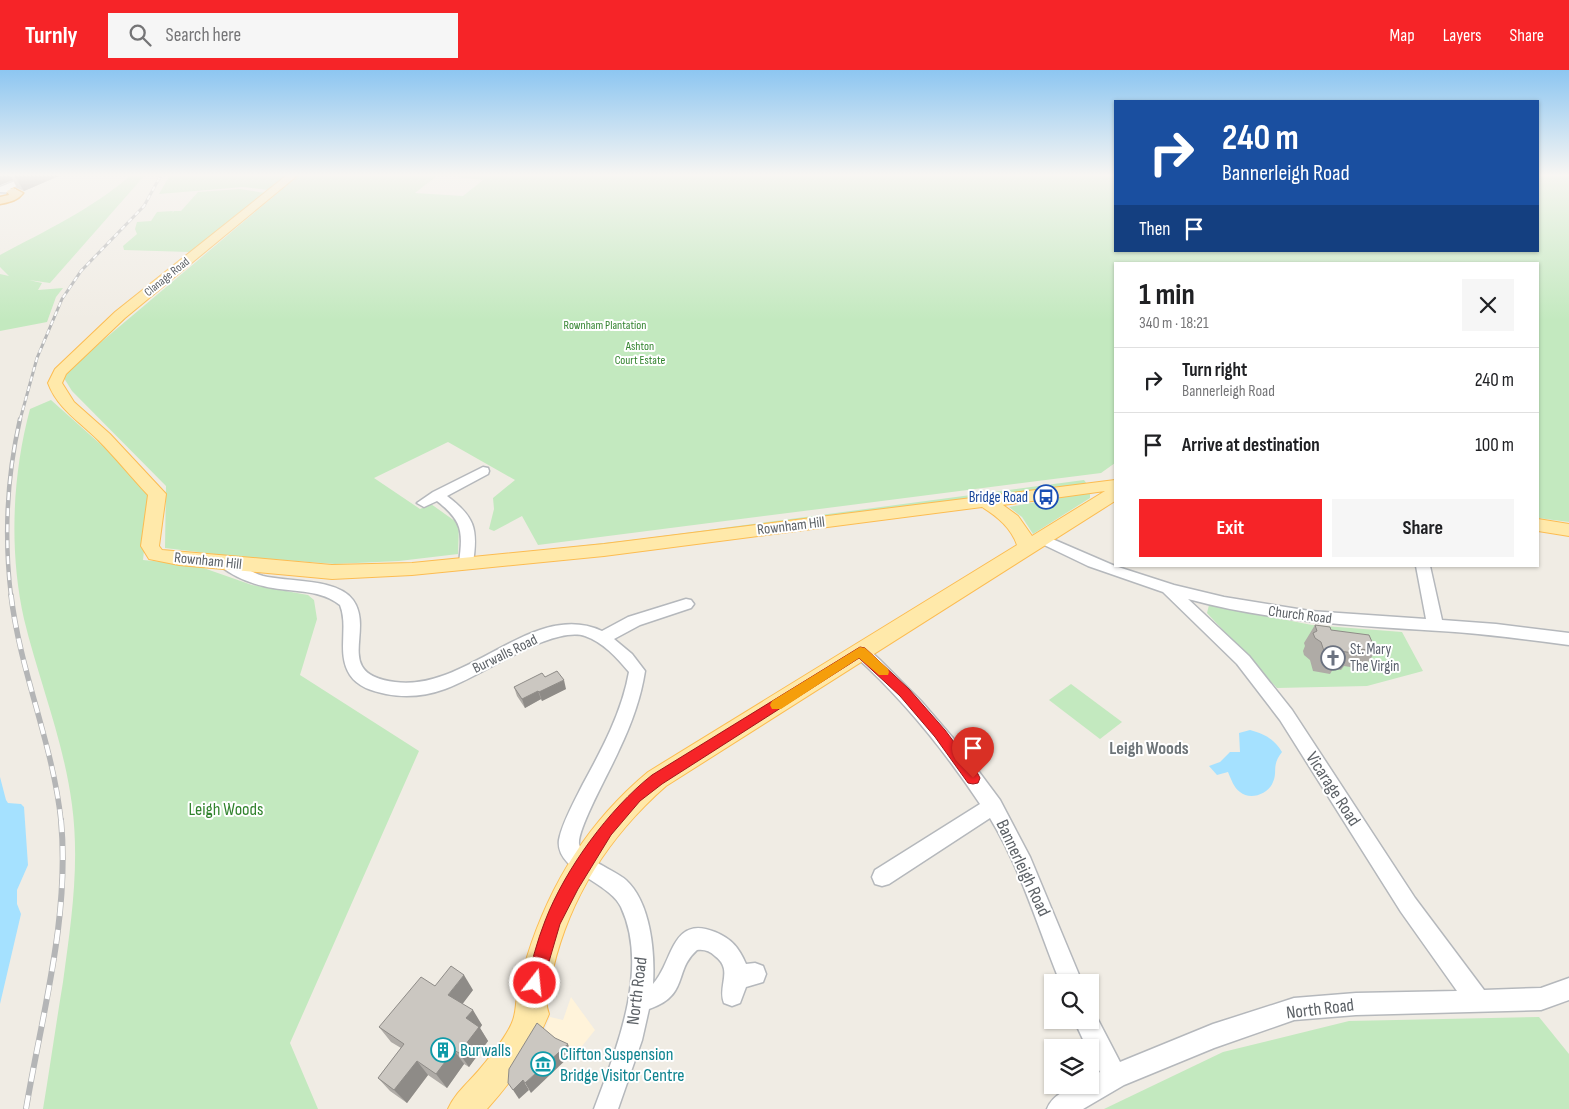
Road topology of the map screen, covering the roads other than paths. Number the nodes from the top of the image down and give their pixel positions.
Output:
1 (233, 223) edge
2 (57, 390) joint
3 (483, 471) dead end
4 (1114, 485) edge
5 (1114, 494) edge
6 (438, 496) junction
7 (984, 501) junction
8 (424, 503) dead end
9 (1539, 525) edge
10 (1569, 530) edge
11 (1035, 544) junction
12 (225, 563) junction
13 (466, 563) junction
14 (1423, 567) edge
15 (1169, 590) junction
16 (686, 604) dead end
17 (1438, 627) junction
18 (602, 638) junction
19 (1569, 639) edge
20 (860, 651) junction
21 (993, 806) junction
22 (583, 864) junction
23 (882, 877) dead end
24 (1067, 974) edge
25 (741, 982) dead end
26 (1569, 989) edge
27 (639, 1001) junction
28 (1479, 1002) junction
29 (1091, 1029) edge
30 (1115, 1077) junction
31 (465, 1109) edge
32 (606, 1109) edge
33 (1059, 1109) edge

1 - 2 main road, Clanage Road
2 - 12 main road, Rownham Hill
3 - 6 street
4 - 7 main road, Rownham Hill
5 - 11 main road
6 - 8 street
6 - 13 street
7 - 11 main road
7 - 13 main road, Rownham Hill
9 - 10 main road
11 - 15 street, Church Road
11 - 20 main road
12 - 13 main road, Rownham Hill
12 - 18 street, Burwalls Road
14 - 17 street
15 - 17 street, Church Road
15 - 28 street, Vicarage Road
16 - 18 street
17 - 19 street, Church Road
18 - 22 street, Burwalls Road
20 - 21 street, Bannerleigh Road
20 - 22 main road
21 - 23 street
21 - 24 street, Bannerleigh Road
22 - 27 street, North Road
22 - 31 main road
25 - 27 street
26 - 28 street, North Road
27 - 32 street, North Road
28 - 30 street, North Road
29 - 30 street
30 - 33 street, North Road

